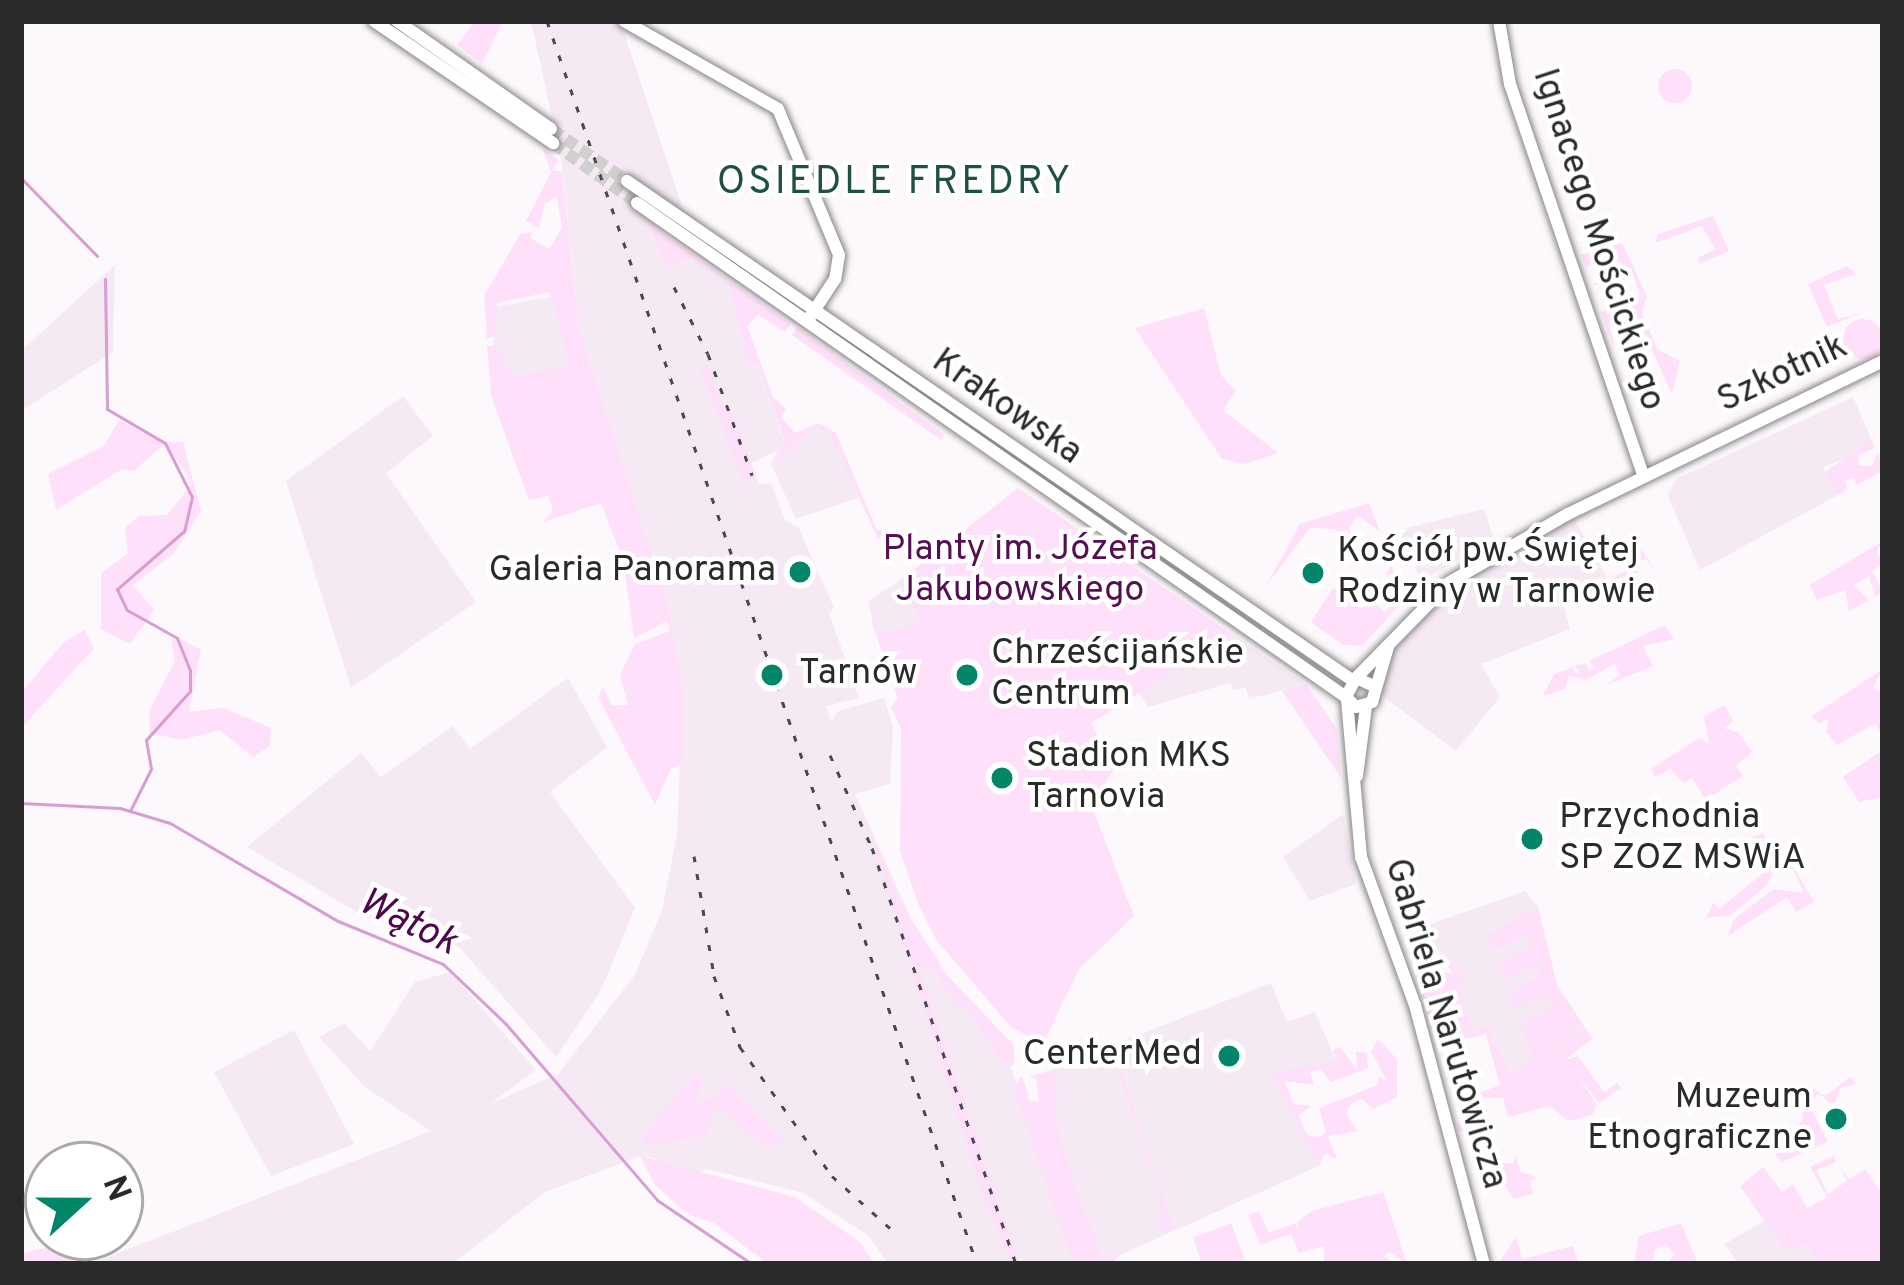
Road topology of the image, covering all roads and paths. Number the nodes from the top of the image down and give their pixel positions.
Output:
1 (374, 21) edge
2 (397, 21) edge
3 (624, 21) edge
4 (1499, 21) edge
5 (627, 181) tunnel mouth
6 (638, 203) tunnel mouth
7 (810, 317) junction
8 (1883, 361) edge
9 (1643, 476) junction
10 (1388, 646) junction
11 (1354, 679) junction
12 (1374, 686) junction
13 (1347, 698) junction
14 (1366, 706) junction
15 (1353, 801) junction
16 (1484, 1264) edge

1 - 2 street
3 - 7 street
4 - 9 street, Ignacego Mościckiego
5 - 7 street, Krakowska
6 - 7 street, Krakowska
7 - 11 street, Krakowska
7 - 13 street, Krakowska
8 - 9 street, Szkotnik
9 - 10 street, Szkotnik
10 - 11 street, Szkotnik
10 - 12 street, Gabriela Narutowicza
11 - 12 street, Krakowska
11 - 13 street
12 - 14 street, Gabriela Narutowicza
13 - 14 street, Krakowska
13 - 15 street, Gabriela Narutowicza
14 - 15 street, Gabriela Narutowicza
15 - 16 street, Gabriela Narutowicza

